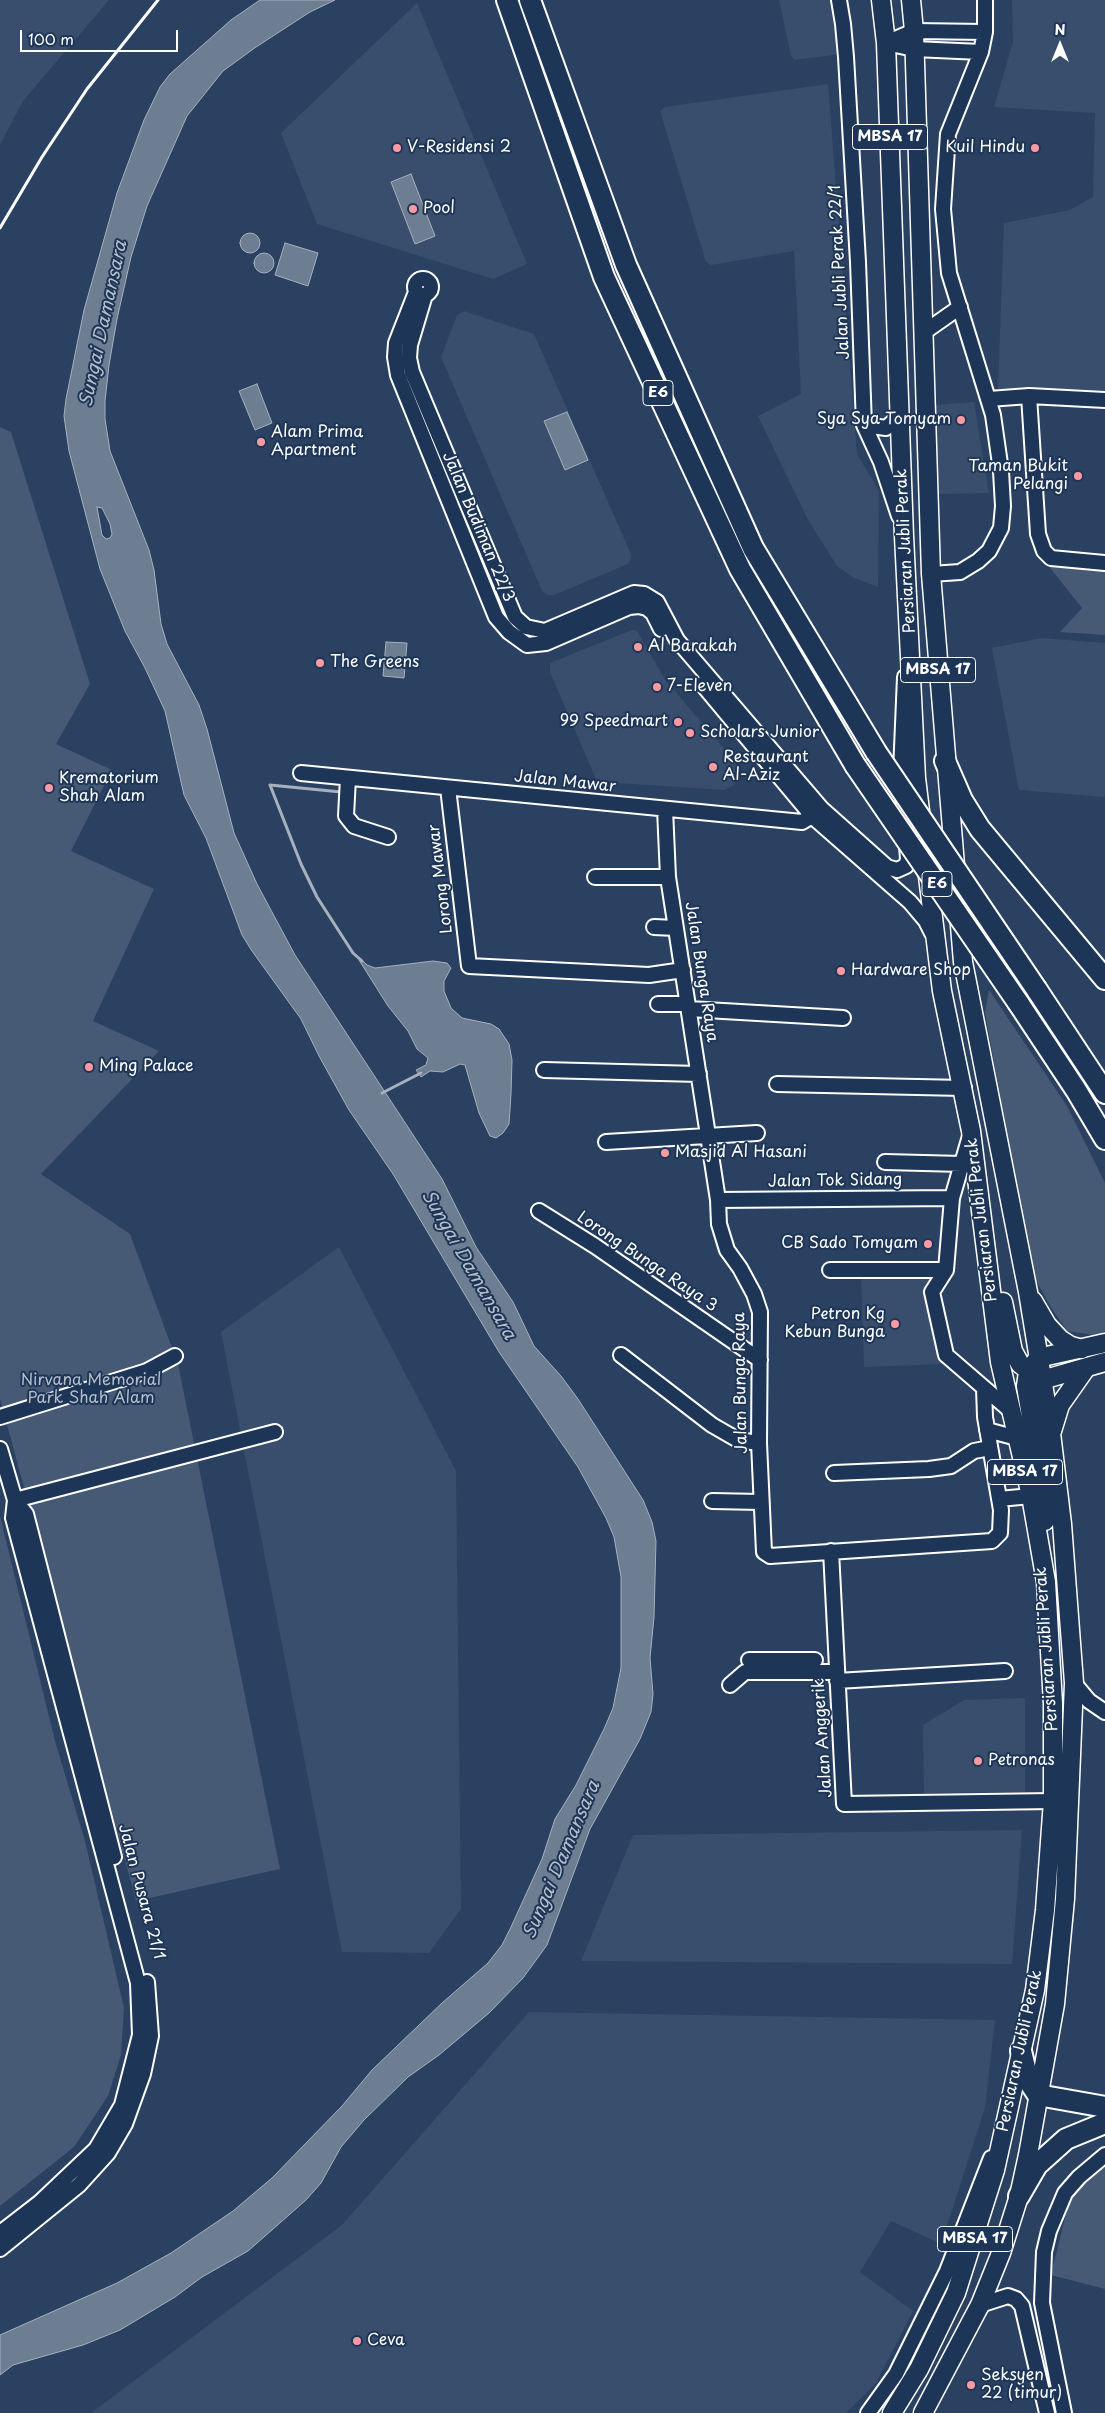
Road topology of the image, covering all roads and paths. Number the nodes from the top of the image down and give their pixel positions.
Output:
1 (507, 0) edge
2 (530, 0) edge
3 (838, 0) edge
4 (881, 0) edge
5 (911, 0) edge
6 (985, 0) edge
7 (914, 30) junction
8 (985, 32) junction
9 (886, 43) junction
10 (914, 49) junction
11 (981, 52) junction
12 (421, 293) dead end
13 (960, 307) junction
14 (922, 333) junction
15 (1029, 396) junction
16 (989, 400) junction
17 (1105, 400) edge
18 (900, 416) junction
19 (864, 419) junction
20 (904, 536) junction
21 (1105, 562) edge
22 (931, 574) junction
23 (909, 619) junction
24 (945, 761) junction
25 (301, 774) dead end
26 (348, 778) junction
27 (448, 788) junction
28 (665, 809) junction
29 (817, 813) junction
30 (388, 837) dead end
31 (595, 877) dead end
32 (668, 877) junction
33 (654, 927) dead end
34 (676, 928) junction
35 (939, 950) junction
36 (683, 970) junction
37 (1105, 979) edge
38 (658, 1004) dead end
39 (688, 1006) junction
40 (843, 1018) dead end
41 (544, 1070) dead end
42 (699, 1074) junction
43 (777, 1084) dead end
44 (964, 1088) junction
45 (1105, 1093) edge
46 (971, 1131) junction
47 (757, 1133) dead end
48 (708, 1136) junction
49 (1105, 1140) edge
50 (606, 1142) dead end
51 (885, 1162) dead end
52 (962, 1164) junction
53 (952, 1198) junction
54 (718, 1200) junction
55 (539, 1211) dead end
56 (985, 1252) junction
57 (830, 1270) dead end
58 (946, 1270) junction
59 (1028, 1292) junction
60 (1105, 1343) edge
61 (1082, 1350) junction
62 (621, 1354) dead end
63 (175, 1356) dead end
64 (760, 1360) junction
65 (1105, 1362) edge
66 (1086, 1368) junction
67 (1036, 1370) junction
68 (984, 1388) junction
69 (1012, 1412) junction
70 (0, 1417) edge
71 (988, 1430) junction
72 (274, 1432) dead end
73 (1051, 1433) junction
74 (1017, 1438) junction
75 (760, 1443) junction
76 (990, 1448) junction
77 (0, 1449) edge
78 (834, 1474) dead end
79 (1031, 1496) junction
80 (999, 1499) junction
81 (15, 1500) junction
82 (712, 1501) dead end
83 (761, 1502) junction
84 (831, 1552) junction
85 (1046, 1582) junction
86 (750, 1660) dead end
87 (815, 1660) dead end
88 (797, 1666) junction
89 (1005, 1671) dead end
90 (837, 1676) junction
91 (1074, 1683) junction
92 (730, 1685) dead end
93 (1105, 1712) edge
94 (1053, 1801) junction
95 (1021, 2051) junction
96 (1038, 2095) junction
97 (1105, 2108) edge
98 (1007, 2116) junction
99 (1105, 2123) edge
100 (1105, 2154) edge
101 (1019, 2196) junction
102 (0, 2233) edge
103 (0, 2248) edge
104 (980, 2305) junction
105 (868, 2413) edge
106 (892, 2413) edge
107 (923, 2413) edge
108 (1047, 2413) edge
109 (1064, 2413) edge

1 - 49 highway, E6, bridge
2 - 45 highway, E6, bridge
3 - 19 street, Jalan Jubli Perak 22/1
4 - 9 main road, Persiaran Jubli Perak
5 - 7 main road, Persiaran Jubli Perak
6 - 8 street
7 - 8 street
7 - 9 street
7 - 10 main road, Persiaran Jubli Perak
8 - 11 street
9 - 10 street
9 - 18 main road, Persiaran Jubli Perak / MBSA 17
10 - 11 street
10 - 14 main road, Persiaran Jubli Perak / MBSA 17
11 - 13 street
12 - 29 street, Jalan Budiman 22/3
13 - 14 street
13 - 16 street
14 - 22 main road, Persiaran Jubli Perak / MBSA 17
15 - 16 street
15 - 17 street
15 - 21 street
16 - 22 street
18 - 19 street
18 - 20 main road, Persiaran Jubli Perak / MBSA 17
19 - 20 street, Jalan Jubli Perak 22/1
20 - 23 main road, Persiaran Jubli Perak / MBSA 17
22 - 24 main road, Persiaran Jubli Perak / MBSA 17
23 - 29 street
23 - 35 main road, Persiaran Jubli Perak / MBSA 17
24 - 37 highway
24 - 59 main road, Persiaran Jubli Perak / MBSA 17
25 - 26 street, Jalan Mawar
26 - 27 street, Jalan Mawar
26 - 30 street
27 - 28 street, Jalan Mawar
27 - 36 street, Lorong Mawar
28 - 29 street, Jalan Mawar
28 - 32 street, Jalan Bunga Raya
29 - 35 street
31 - 32 street
32 - 34 street, Jalan Bunga Raya
33 - 34 street
34 - 36 street, Jalan Bunga Raya
35 - 44 main road, Persiaran Jubli Perak / MBSA 17
36 - 39 street, Jalan Bunga Raya
38 - 39 street
39 - 40 street
39 - 42 street, Jalan Bunga Raya
41 - 42 street
42 - 48 street, Jalan Bunga Raya
43 - 44 street
44 - 46 main road, Persiaran Jubli Perak / MBSA 17
46 - 52 street
46 - 56 main road, Persiaran Jubli Perak / MBSA 17
47 - 48 street
48 - 50 street
48 - 54 street, Jalan Bunga Raya
51 - 52 street
52 - 53 street
53 - 54 street, Jalan Tok Sidang
53 - 58 street
54 - 64 street, Jalan Bunga Raya
55 - 64 street, Lorong Bunga Raya 3
56 - 67 main road
56 - 69 main road, Persiaran Jubli Perak / MBSA 17
57 - 58 street
58 - 68 street
59 - 61 main road
59 - 67 main road, Persiaran Jubli Perak / MBSA 17
60 - 61 main road
61 - 67 main road
62 - 75 street
63 - 70 street
64 - 75 street, Jalan Bunga Raya
65 - 66 main road
66 - 67 main road
66 - 73 main road
67 - 73 main road, Persiaran Jubli Perak / MBSA 17
67 - 85 main road
68 - 69 street
68 - 71 street, Jalan Bunga Raya
69 - 74 main road, Persiaran Jubli Perak / MBSA 17
71 - 74 street
71 - 76 street, Jalan Bunga Raya
72 - 81 street
73 - 91 main road, Persiaran Jubli Perak / MBSA 17
74 - 79 main road, Persiaran Jubli Perak / MBSA 17
75 - 83 street, Jalan Bunga Raya
76 - 78 street
76 - 80 street, Jalan Bunga Raya
77 - 81 street, Jalan Pusara 21/1
79 - 80 street
79 - 85 main road, Persiaran Jubli Perak / MBSA 17
80 - 84 street, Jalan Bunga Raya
81 - 102 street, Jalan Pusara 21/1
81 - 103 street, Jalan Pusara 21/1
82 - 83 street
83 - 84 street, Jalan Bunga Raya
84 - 90 street, Jalan Anggerik
85 - 94 main road, Persiaran Jubli Perak / MBSA 17
86 - 88 street
87 - 88 street
88 - 90 street
88 - 92 street
89 - 90 street
90 - 94 street, Jalan Anggerik
91 - 93 street
91 - 96 main road, Persiaran Jubli Perak / MBSA 17
94 - 95 main road, Persiaran Jubli Perak / MBSA 17
95 - 96 highway
95 - 98 main road, Persiaran Jubli Perak / MBSA 17
96 - 97 highway
96 - 101 main road, Persiaran Jubli Perak / MBSA 17
98 - 105 street
98 - 106 main road, Persiaran Jubli Perak / MBSA 17
99 - 101 highway
100 - 109 street
101 - 104 main road, Persiaran Jubli Perak / MBSA 17
104 - 107 main road, Persiaran Jubli Perak / MBSA 17
104 - 108 street

